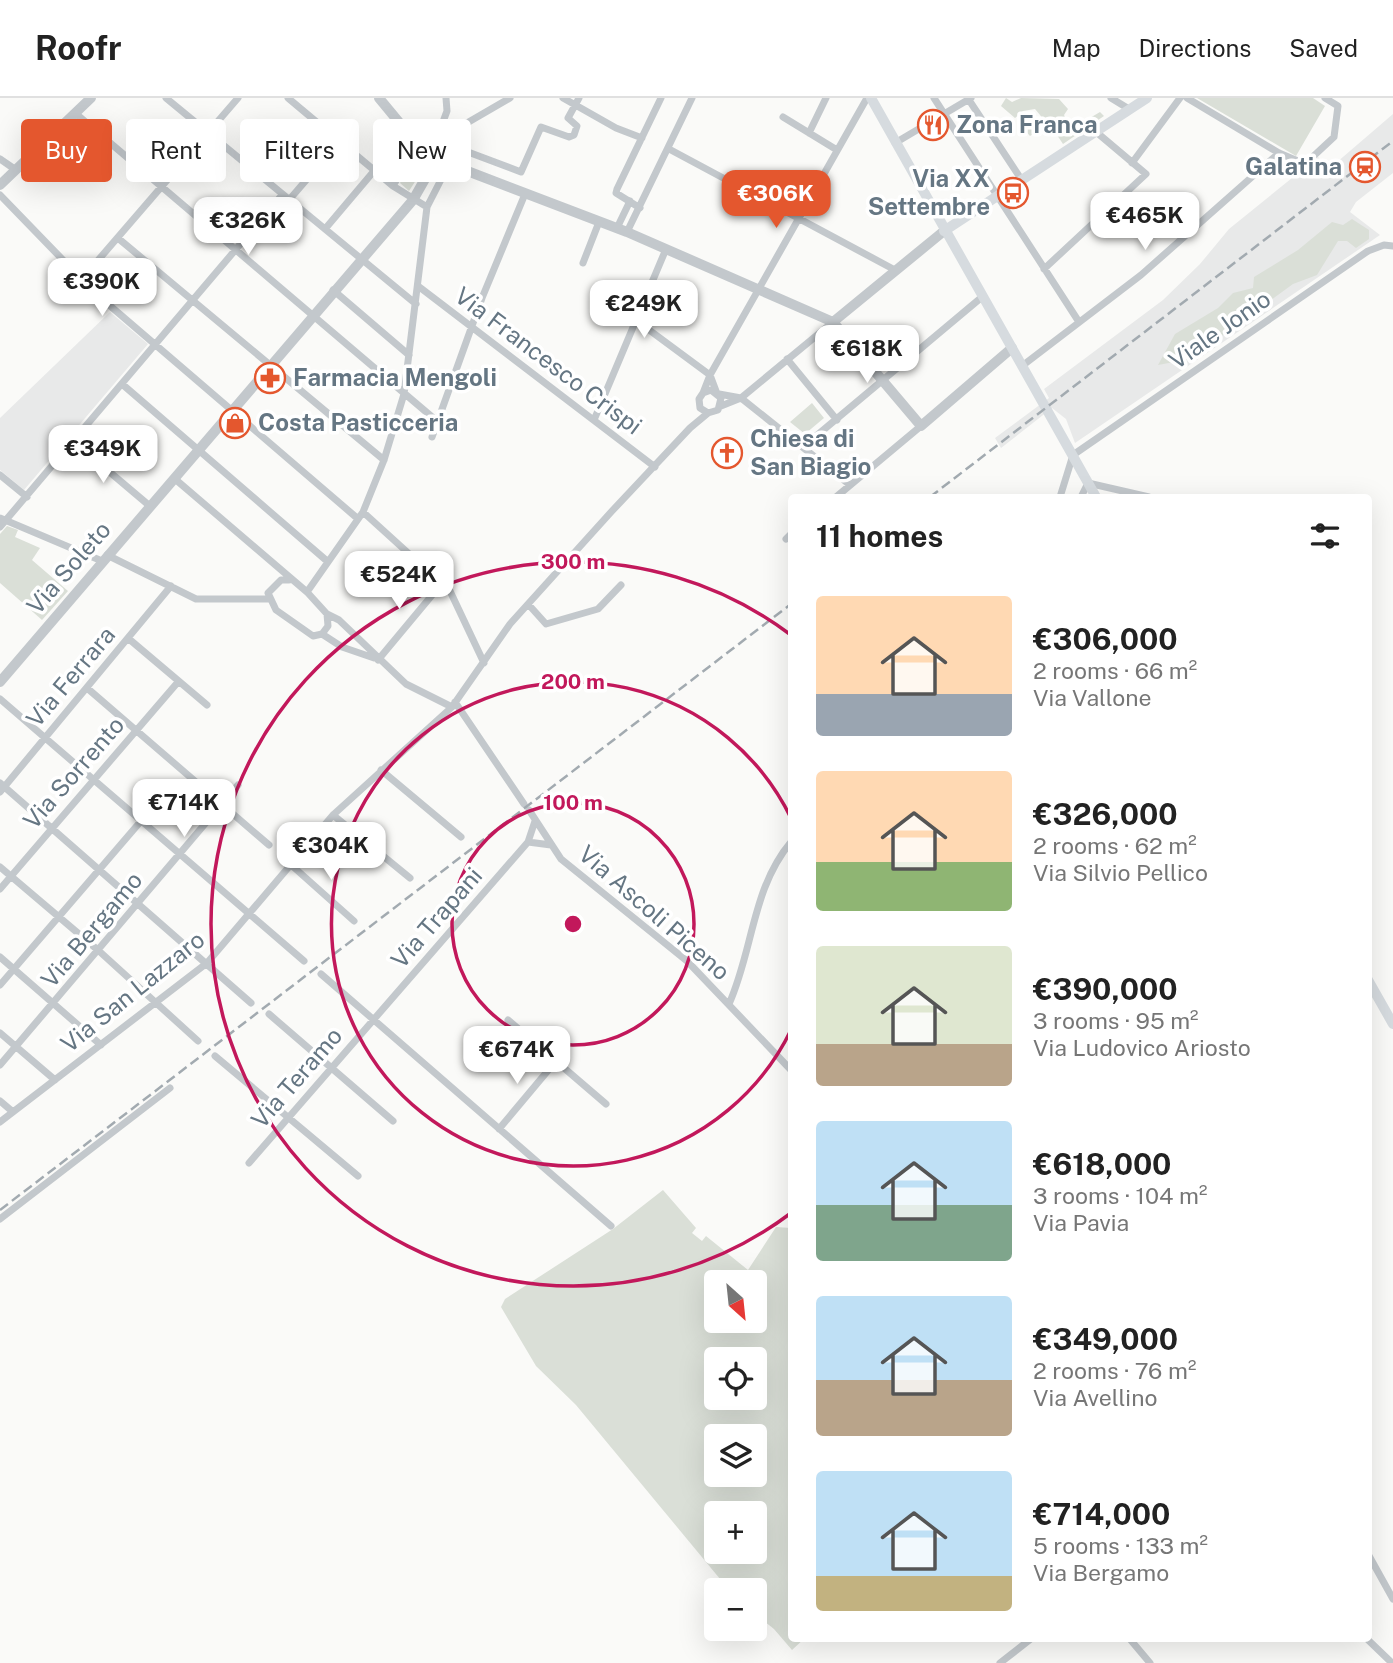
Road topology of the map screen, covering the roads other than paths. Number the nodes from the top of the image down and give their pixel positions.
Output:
1 (90, 98) edge
2 (166, 98) edge
3 (238, 98) edge
4 (379, 98) edge
5 (446, 98) edge
6 (510, 98) edge
7 (563, 98) edge
8 (579, 98) edge
9 (661, 98) edge
10 (692, 98) edge
11 (825, 98) edge
12 (869, 98) edge
13 (934, 98) edge
14 (1111, 98) edge
15 (1147, 98) edge
16 (1180, 98) edge
17 (1187, 98) edge
18 (1325, 98) edge
19 (971, 99) edge
20 (294, 100) edge
21 (574, 106) junction
22 (1129, 109) junction
23 (75, 113) junction
24 (945, 114) junction
25 (783, 117) dead end
26 (191, 119) edge
27 (219, 119) edge
28 (314, 119) edge
29 (396, 119) edge
30 (443, 119) edge
31 (471, 121) edge
32 (1095, 131) junction
33 (809, 133) junction
34 (642, 138) junction
35 (895, 142) junction
36 (226, 149) edge
37 (669, 149) junction
38 (837, 150) junction
39 (471, 153) edge
40 (1279, 153) junction
41 (0, 159) edge
42 (359, 159) edge
43 (1132, 163) junction
44 (16, 170) junction
45 (373, 170) edge
46 (373, 172) edge
47 (471, 172) edge
48 (1021, 179) junction
49 (166, 182) edge
50 (305, 182) edge
51 (388, 182) edge
52 (395, 182) edge
53 (425, 182) edge
54 (434, 182) edge
55 (0, 185) edge
56 (393, 186) junction
57 (162, 187) junction
58 (525, 194) junction
59 (0, 195) edge
60 (282, 195) junction
61 (996, 196) junction
62 (289, 200) junction
63 (413, 200) junction
64 (630, 201) junction
65 (427, 207) junction
66 (640, 208) junction
67 (800, 216) junction
68 (598, 222) junction
69 (325, 229) junction
70 (622, 230) junction
71 (944, 231) junction
72 (119, 239) junction
73 (1393, 246) edge
74 (666, 248) junction
75 (235, 250) junction
76 (360, 258) junction
77 (583, 263) dead end
78 (895, 270) junction
79 (1044, 270) junction
80 (81, 280) junction
81 (418, 286) junction
82 (759, 288) junction
83 (333, 290) junction
84 (982, 297) junction
85 (192, 301) junction
86 (416, 304) junction
87 (312, 315) junction
88 (637, 321) junction
89 (833, 322) junction
90 (1079, 322) junction
91 (472, 326) junction
92 (155, 344) junction
93 (1012, 348) junction
94 (409, 355) junction
95 (787, 359) junction
96 (270, 366) junction
97 (1022, 366) junction
98 (710, 375) junction
99 (884, 382) junction
100 (122, 384) junction
101 (703, 393) junction
102 (717, 393) junction
103 (404, 394) junction
104 (741, 398) junction
105 (699, 404) junction
106 (721, 406) junction
107 (232, 410) junction
108 (708, 413) junction
109 (594, 420) junction
110 (837, 420) junction
111 (438, 422) junction
112 (921, 426) junction
113 (690, 428) junction
114 (432, 437) dead end
115 (73, 441) junction
116 (803, 447) junction
117 (199, 450) junction
118 (1073, 455) junction
119 (384, 460) junction
120 (655, 467) junction
121 (0, 475) edge
122 (175, 479) junction
123 (1088, 483) junction
124 (850, 485) junction
125 (840, 494) edge
126 (1061, 494) edge
127 (1082, 494) edge
128 (1094, 494) edge
129 (1136, 494) edge
130 (27, 497) junction
131 (151, 507) junction
132 (360, 515) junction
133 (2, 522) edge
134 (105, 558) junction
135 (327, 561) junction
136 (289, 580) junction
137 (443, 582) junction
138 (621, 585) dead end
139 (171, 586) junction
140 (307, 592) junction
141 (270, 599) junction
142 (528, 604) junction
143 (327, 614) junction
144 (322, 634) junction
145 (129, 639) junction
146 (378, 660) junction
147 (484, 663) junction
148 (0, 682) edge
149 (178, 682) junction
150 (87, 688) junction
151 (0, 699) edge
152 (453, 704) junction
153 (207, 705) dead end
154 (137, 730) junction
155 (45, 738) junction
156 (381, 771) junction
157 (94, 780) junction
158 (238, 785) dead end
159 (1, 787) edge
160 (221, 805) junction
161 (333, 814) junction
162 (141, 821) junction
163 (535, 821) junction
164 (52, 828) junction
165 (461, 837) dead end
166 (528, 842) junction
167 (269, 845) dead end
168 (551, 845) junction
169 (788, 847) edge
170 (181, 856) junction
171 (289, 863) junction
172 (0, 867) edge
173 (99, 869) junction
174 (11, 877) junction
175 (410, 878) dead end
176 (0, 889) edge
177 (139, 904) junction
178 (248, 913) junction
179 (58, 916) junction
180 (354, 922) dead end
181 (99, 951) junction
182 (0, 957) edge
183 (304, 961) dead end
184 (206, 963) junction
185 (14, 969) junction
186 (321, 974) dead end
187 (0, 985) edge
188 (1372, 987) edge
189 (55, 1003) junction
190 (155, 1003) junction
191 (251, 1003) dead end
192 (729, 1004) junction
193 (269, 1014) dead end
194 (374, 1018) junction
195 (508, 1020) dead end
196 (1393, 1024) edge
197 (0, 1032) edge
198 (198, 1041) dead end
199 (101, 1045) junction
200 (16, 1046) junction
201 (215, 1056) dead end
202 (556, 1061) junction
203 (0, 1065) edge
204 (332, 1067) junction
205 (788, 1067) edge
206 (55, 1080) junction
207 (170, 1088) dead end
208 (0, 1101) edge
209 (606, 1104) dead end
210 (13, 1112) junction
211 (289, 1117) junction
212 (393, 1121) dead end
213 (0, 1122) edge
214 (499, 1129) junction
215 (248, 1163) dead end
216 (358, 1176) dead end
217 (0, 1219) edge
218 (611, 1226) dead end
219 (1372, 1561) edge
220 (1393, 1599) edge
221 (1027, 1642) edge
222 (1132, 1642) edge
223 (1370, 1642) edge
224 (1000, 1663) edge
225 (1150, 1663) edge
226 (1392, 1663) edge

1 - 23 street
2 - 26 street
3 - 27 street
4 - 29 street
5 - 30 street
6 - 31 street
7 - 21 street
8 - 21 street
9 - 34 street
10 - 37 street
11 - 33 street
12 - 35 main road
12 - 38 street
13 - 24 street
14 - 22 street
15 - 22 main road
16 - 43 street
17 - 40 street
18 - 40 street
19 - 24 street
19 - 48 street
20 - 28 street
21 - 34 street
21 - 39 street
22 - 32 main road
23 - 44 street
23 - 57 street
24 - 35 street
24 - 61 street
25 - 33 street
32 - 43 street
32 - 48 main road
33 - 38 street
34 - 64 street
35 - 71 main road
36 - 60 street
37 - 66 street
37 - 67 street
38 - 67 street
40 - 90 street
41 - 44 street
42 - 45 street
43 - 79 street
44 - 55 street
46 - 69 street
47 - 58 street
48 - 61 main road
49 - 57 street
50 - 62 street
51 - 56 street
52 - 56 street
53 - 63 street, Via Soleto
54 - 65 street
56 - 63 street
57 - 72 street
57 - 75 street
58 - 68 street
58 - 91 street
59 - 80 street
60 - 62 street
60 - 75 street
61 - 71 main road
61 - 79 street
62 - 69 street
63 - 65 street
63 - 76 street, Via Soleto
64 - 66 street
64 - 70 street
65 - 81 street
66 - 70 street
67 - 78 street
67 - 82 street
68 - 70 street
68 - 77 street
69 - 76 street
70 - 74 street
71 - 78 street
71 - 84 main road
72 - 80 street
72 - 85 street
73 - 118 street, Viale Jonio
74 - 82 street
74 - 88 street
75 - 85 street
75 - 87 street
76 - 83 street, Via Soleto
76 - 86 street
78 - 89 street
79 - 90 street
80 - 92 street
81 - 86 street
81 - 91 street, Via Francesco Crispi
82 - 89 street
82 - 98 street
83 - 87 street, Via Soleto
83 - 94 street
84 - 93 main road
84 - 99 street
85 - 92 street
85 - 96 street
86 - 94 street
87 - 96 street, Via Soleto
87 - 103 street
88 - 98 street
88 - 109 street
89 - 95 street
89 - 99 street
90 - 97 street
91 - 109 street, Via Francesco Crispi
91 - 111 street
92 - 100 street
92 - 107 street
93 - 97 main road
93 - 112 street
94 - 103 street
95 - 104 street
95 - 110 street
96 - 107 street, Via Soleto
96 - 119 street
97 - 118 main road
98 - 101 street
98 - 102 street
99 - 110 street
99 - 112 street
100 - 115 street
100 - 117 street
101 - 102 street
101 - 105 street
102 - 104 street
102 - 106 street
103 - 111 street
103 - 119 street
104 - 106 street
104 - 116 street
105 - 108 street
105 - 113 street
106 - 108 street
107 - 117 street, Via Soleto
107 - 132 street
108 - 113 street
109 - 120 street, Via Francesco Crispi
110 - 116 street
111 - 114 street
112 - 124 street
113 - 120 street, Via San Lazzaro
115 - 130 street
115 - 131 street
116 - 124 street
117 - 122 street, Via Soleto
117 - 135 street
118 - 123 main road
118 - 126 street
119 - 132 street
120 - 142 street, Via San Lazzaro
121 - 130 street
122 - 131 street, Via Soleto
122 - 136 street
123 - 127 street
123 - 128 main road
123 - 129 street
124 - 125 street
130 - 133 street
131 - 134 street, Via Soleto
132 - 135 street
132 - 137 street
133 - 134 street
134 - 139 street
134 - 148 street, Via Soleto
135 - 140 street
136 - 140 street
136 - 141 street
137 - 146 street
137 - 147 street
138 - 142 street
139 - 141 street
139 - 145 street, Via Ferrara
140 - 143 street
141 - 144 street
142 - 147 street, Via San Lazzaro
143 - 144 street
143 - 146 street
144 - 146 street
145 - 149 street
145 - 150 street, Via Ferrara
146 - 152 street
147 - 152 street, Via San Lazzaro
149 - 153 street
149 - 154 street, Via Sorrento
150 - 154 street
150 - 155 street, Via Ferrara
151 - 155 street
152 - 156 street, Via San Lazzaro
152 - 163 street, Via Ascoli Piceno
154 - 157 street, Via Sorrento
154 - 160 street
155 - 157 street
155 - 159 street, Via Ferrara
156 - 161 street, Via San Lazzaro
156 - 165 street
157 - 162 street
157 - 164 street, Via Sorrento
158 - 160 street, Via Bergamo
159 - 164 street
160 - 167 street
160 - 170 street, Via Bergamo
161 - 171 street, Via San Lazzaro
161 - 175 street
162 - 170 street
162 - 173 street
163 - 166 street, Via Trapani
163 - 168 street, Via Ascoli Piceno
164 - 173 street
164 - 174 street, Via Sorrento
166 - 168 street
166 - 194 street, Via Trapani
168 - 192 street, Via Ascoli Piceno
169 - 192 street
170 - 177 street, Via Bergamo
170 - 178 street
171 - 178 street, Via San Lazzaro
171 - 180 street
172 - 174 street
173 - 177 street
173 - 179 street
174 - 176 street, Via Sorrento
174 - 179 street
177 - 181 street, Via Bergamo
177 - 184 street
178 - 183 street
178 - 184 street, Via San Lazzaro
179 - 181 street
179 - 185 street
181 - 189 street, Via Bergamo
181 - 190 street
182 - 185 street
184 - 190 street, Via San Lazzaro
184 - 191 street
185 - 187 street
185 - 189 street
186 - 194 street
188 - 196 main road
189 - 199 street
189 - 200 street, Via Bergamo
190 - 198 street
190 - 199 street, Via San Lazzaro
192 - 205 street, Via Ascoli Piceno
193 - 204 street
194 - 204 street, Via Teramo
194 - 214 street
195 - 202 street
197 - 200 street
199 - 206 street, Via San Lazzaro
200 - 203 street, Via Bergamo
200 - 206 street
201 - 211 street
202 - 209 street
202 - 214 street
204 - 211 street, Via Teramo
204 - 212 street
206 - 210 street, Via San Lazzaro
207 - 217 street
208 - 210 street
210 - 213 street, Via San Lazzaro
211 - 215 street, Via Teramo
211 - 216 street
214 - 218 street
219 - 220 street
221 - 224 street
222 - 225 street
223 - 226 street

